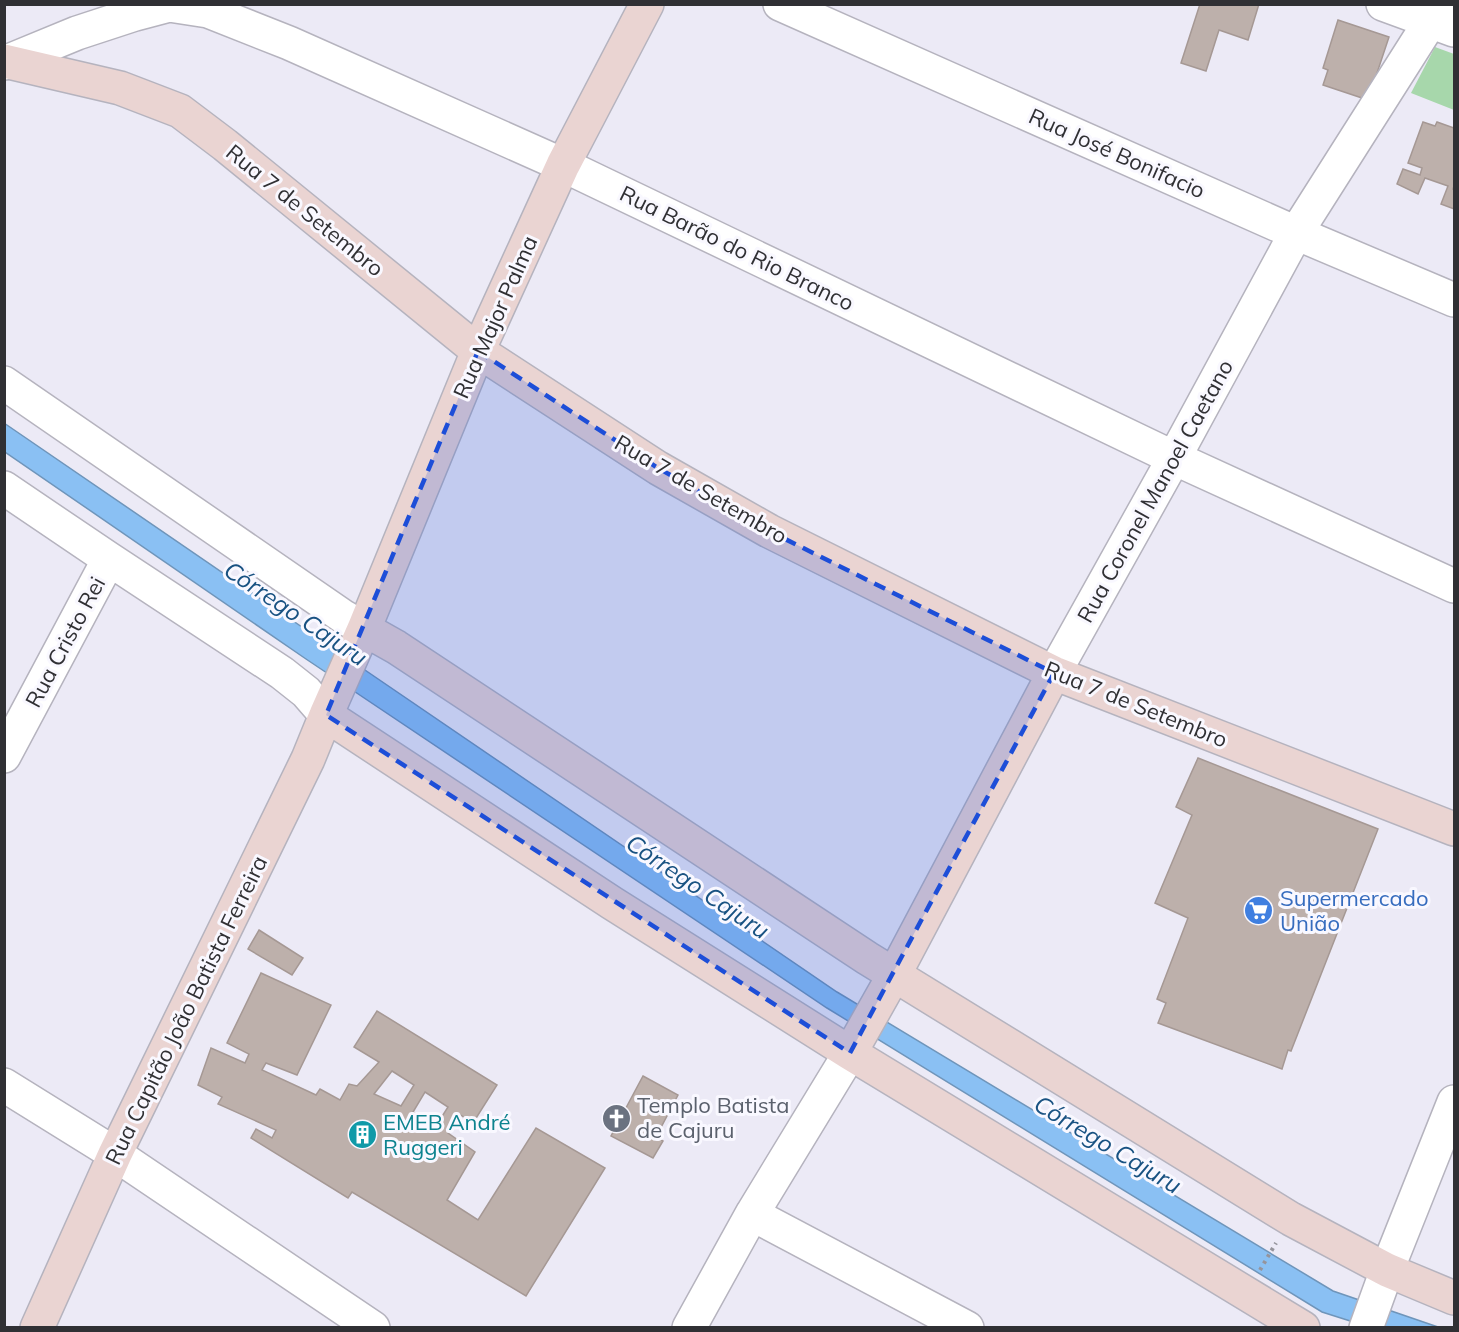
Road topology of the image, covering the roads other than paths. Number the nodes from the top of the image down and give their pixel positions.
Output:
1 (647, 4) edge
2 (780, 4) edge
3 (1383, 4) edge
4 (1442, 19) edge
5 (5, 62) edge
6 (563, 165) junction
7 (1296, 232) junction
8 (1455, 300) edge
9 (478, 351) junction
10 (4, 383) edge
11 (1174, 458) junction
12 (4, 488) edge
13 (109, 559) junction
14 (1455, 586) edge
15 (362, 634) junction
16 (1054, 673) junction
17 (331, 704) junction
18 (4, 756) edge
19 (1455, 829) edge
20 (890, 981) junction
21 (854, 1044) junction
22 (4, 1085) edge
23 (1455, 1102) edge
24 (116, 1154) junction
25 (752, 1214) junction
26 (1383, 1279) junction
27 (1455, 1298) edge
28 (37, 1328) edge
29 (373, 1328) edge
30 (689, 1328) edge
31 (967, 1328) edge
32 (1303, 1328) edge
33 (1366, 1328) edge

1 - 6 main road, Rua Major Palma
2 - 7 street, Rua José Bonifacio
3 - 4 street
4 - 7 street, Rua Coronel Manoel Caetano
5 - 6 street, Rua Barão do Rio Branco
5 - 9 main road, Rua 7 de Setembro
6 - 9 main road, Rua Major Palma
6 - 11 street, Rua Barão do Rio Branco
7 - 8 street, Rua José Bonifacio
7 - 11 street, Rua Coronel Manoel Caetano
9 - 15 main road, Rua Major Palma
9 - 16 main road, Rua 7 de Setembro
10 - 15 street
11 - 14 street, Rua Barão do Rio Branco
11 - 16 street, Rua Coronel Manoel Caetano
12 - 13 street
13 - 17 street
13 - 18 street, Rua Cristo Rei
15 - 17 main road, Rua Major Palma
15 - 20 main road
16 - 19 main road, Rua 7 de Setembro
16 - 20 main road, Rua Coronel Manoel Caetano
17 - 21 main road
17 - 24 main road, Rua Capitão João Batista Ferreira
20 - 21 main road, Rua Coronel Manoel Caetano
20 - 26 main road
21 - 25 street
21 - 32 main road
22 - 24 street
23 - 26 street
24 - 28 main road, Rua Capitão João Batista Ferreira
24 - 29 street
25 - 30 street
25 - 31 street
26 - 27 main road
26 - 33 street

